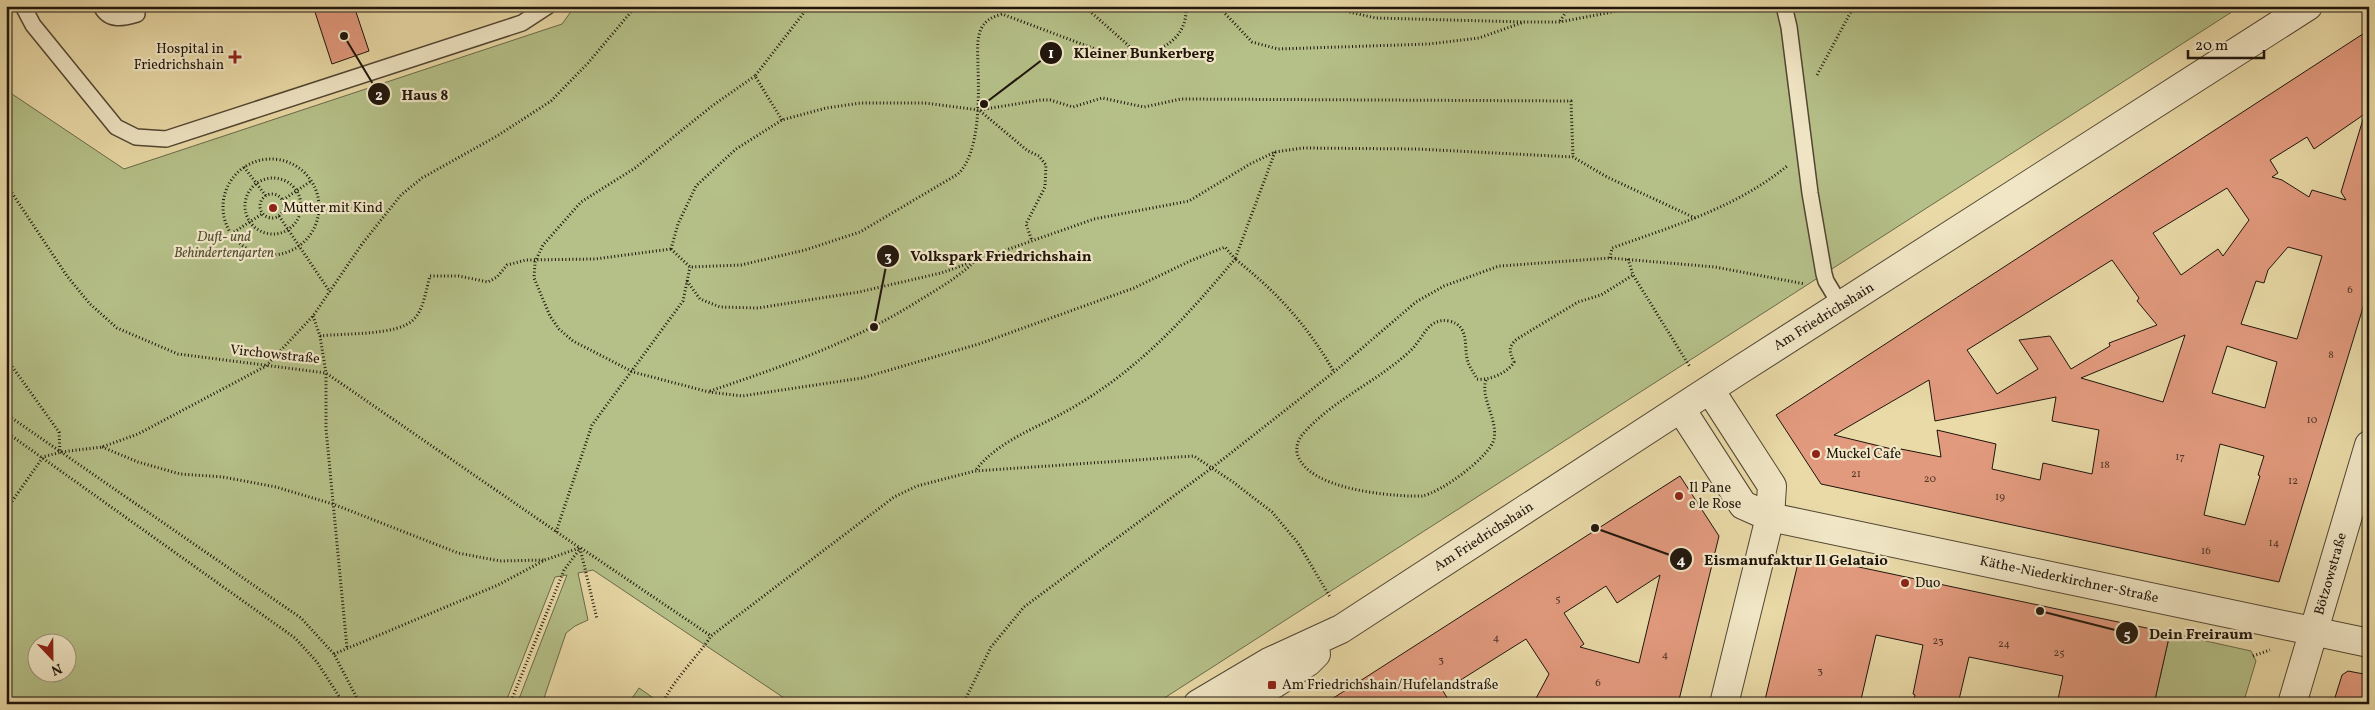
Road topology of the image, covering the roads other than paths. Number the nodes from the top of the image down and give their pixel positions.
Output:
1 (24, 6) edge
2 (101, 6) edge
3 (548, 6) edge
4 (1784, 6) edge
5 (2308, 6) edge
6 (137, 14) dead end
7 (1841, 306) junction
8 (1710, 390) junction
9 (1681, 408) junction
10 (2369, 445) edge
11 (1770, 517) junction
12 (1342, 629) junction
13 (2315, 631) junction
14 (2369, 643) edge
15 (1198, 704) edge
16 (1243, 704) edge
17 (1724, 704) edge
18 (2292, 704) edge

1 - 3 lane
2 - 6 lane
4 - 7 lane
5 - 7 street, Am Friedrichshain
7 - 8 street, Am Friedrichshain
8 - 9 street, Am Friedrichshain
8 - 11 street
9 - 11 street, Käthe-Niederkirchner-Straße
9 - 12 street, Am Friedrichshain
10 - 13 street, Bötzowstraße
11 - 13 street, Käthe-Niederkirchner-Straße
11 - 17 street
12 - 15 street, Am Friedrichshain
12 - 16 street, Am Friedrichshain
13 - 14 street, Käthe-Niederkirchner-Straße
13 - 18 street, Bötzowstraße

